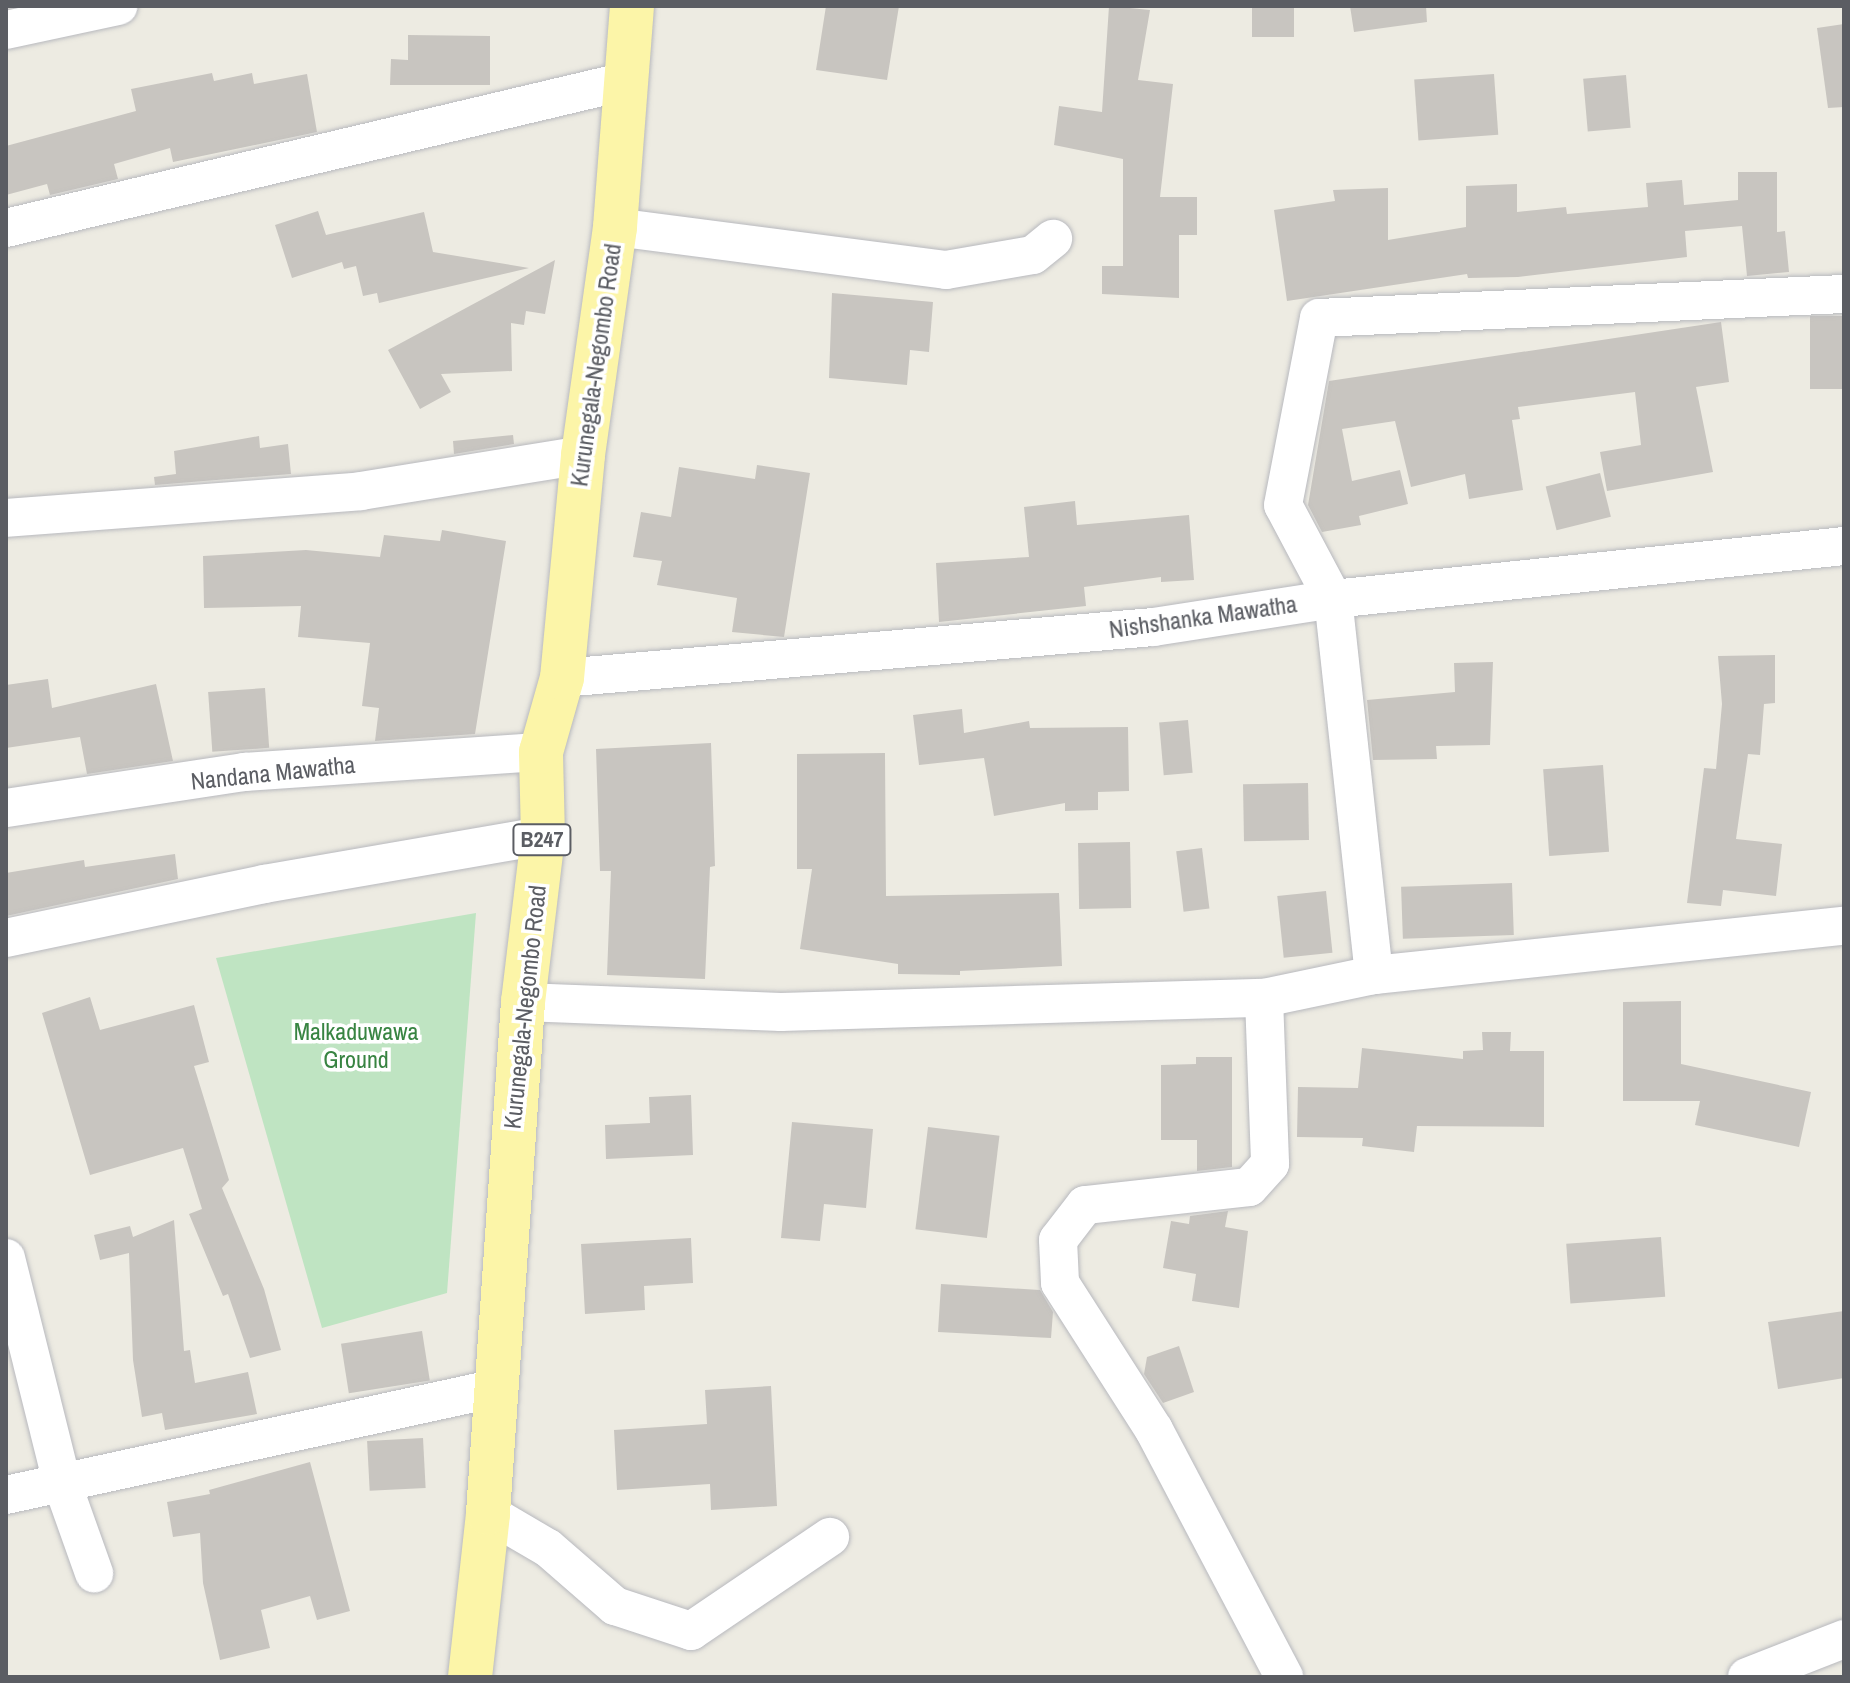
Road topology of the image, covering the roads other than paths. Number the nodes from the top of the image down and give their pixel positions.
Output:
1 (118, 6) edge
2 (632, 6) edge
3 (6, 30) edge
4 (622, 82) junction
5 (615, 227) junction
6 (6, 228) edge
7 (1053, 239) dead end
8 (1844, 294) edge
9 (583, 455) junction
10 (6, 518) edge
11 (1844, 546) edge
12 (1333, 599) junction
13 (562, 678) junction
14 (541, 752) junction
15 (6, 808) edge
16 (543, 836) junction
17 (1844, 926) edge
18 (6, 938) edge
19 (1374, 975) junction
20 (1264, 998) junction
21 (523, 1002) junction
22 (6, 1258) edge
23 (493, 1389) junction
24 (62, 1483) junction
25 (6, 1495) edge
26 (488, 1513) junction
27 (830, 1537) dead end
28 (94, 1573) dead end
29 (1844, 1639) edge
30 (470, 1677) edge
31 (1284, 1677) edge
32 (1747, 1677) edge

1 - 3 street
2 - 4 main road, Kurunegala-Negombo Road / B247
4 - 5 main road, Kurunegala-Negombo Road / B247
4 - 6 street
5 - 7 street
5 - 9 main road, Kurunegala-Negombo Road / B247
8 - 12 street
9 - 10 street
9 - 13 main road, Kurunegala-Negombo Road / B247
11 - 12 street, Nishshanka Mawatha
12 - 13 street, Nishshanka Mawatha
12 - 19 street
13 - 14 main road, Kurunegala-Negombo Road / B247
14 - 15 street, Nandana Mawatha
14 - 16 main road, Kurunegala-Negombo Road / B247
16 - 18 street
16 - 21 main road, Kurunegala-Negombo Road / B247
17 - 19 street
19 - 20 street
20 - 21 street
20 - 31 street
21 - 23 main road, Kurunegala-Negombo Road / B247
22 - 24 street
23 - 24 street
23 - 26 main road, Kurunegala-Negombo Road / B247
24 - 25 street
24 - 28 street
26 - 27 street
26 - 30 main road, Kurunegala-Negombo Road / B247
29 - 32 street

